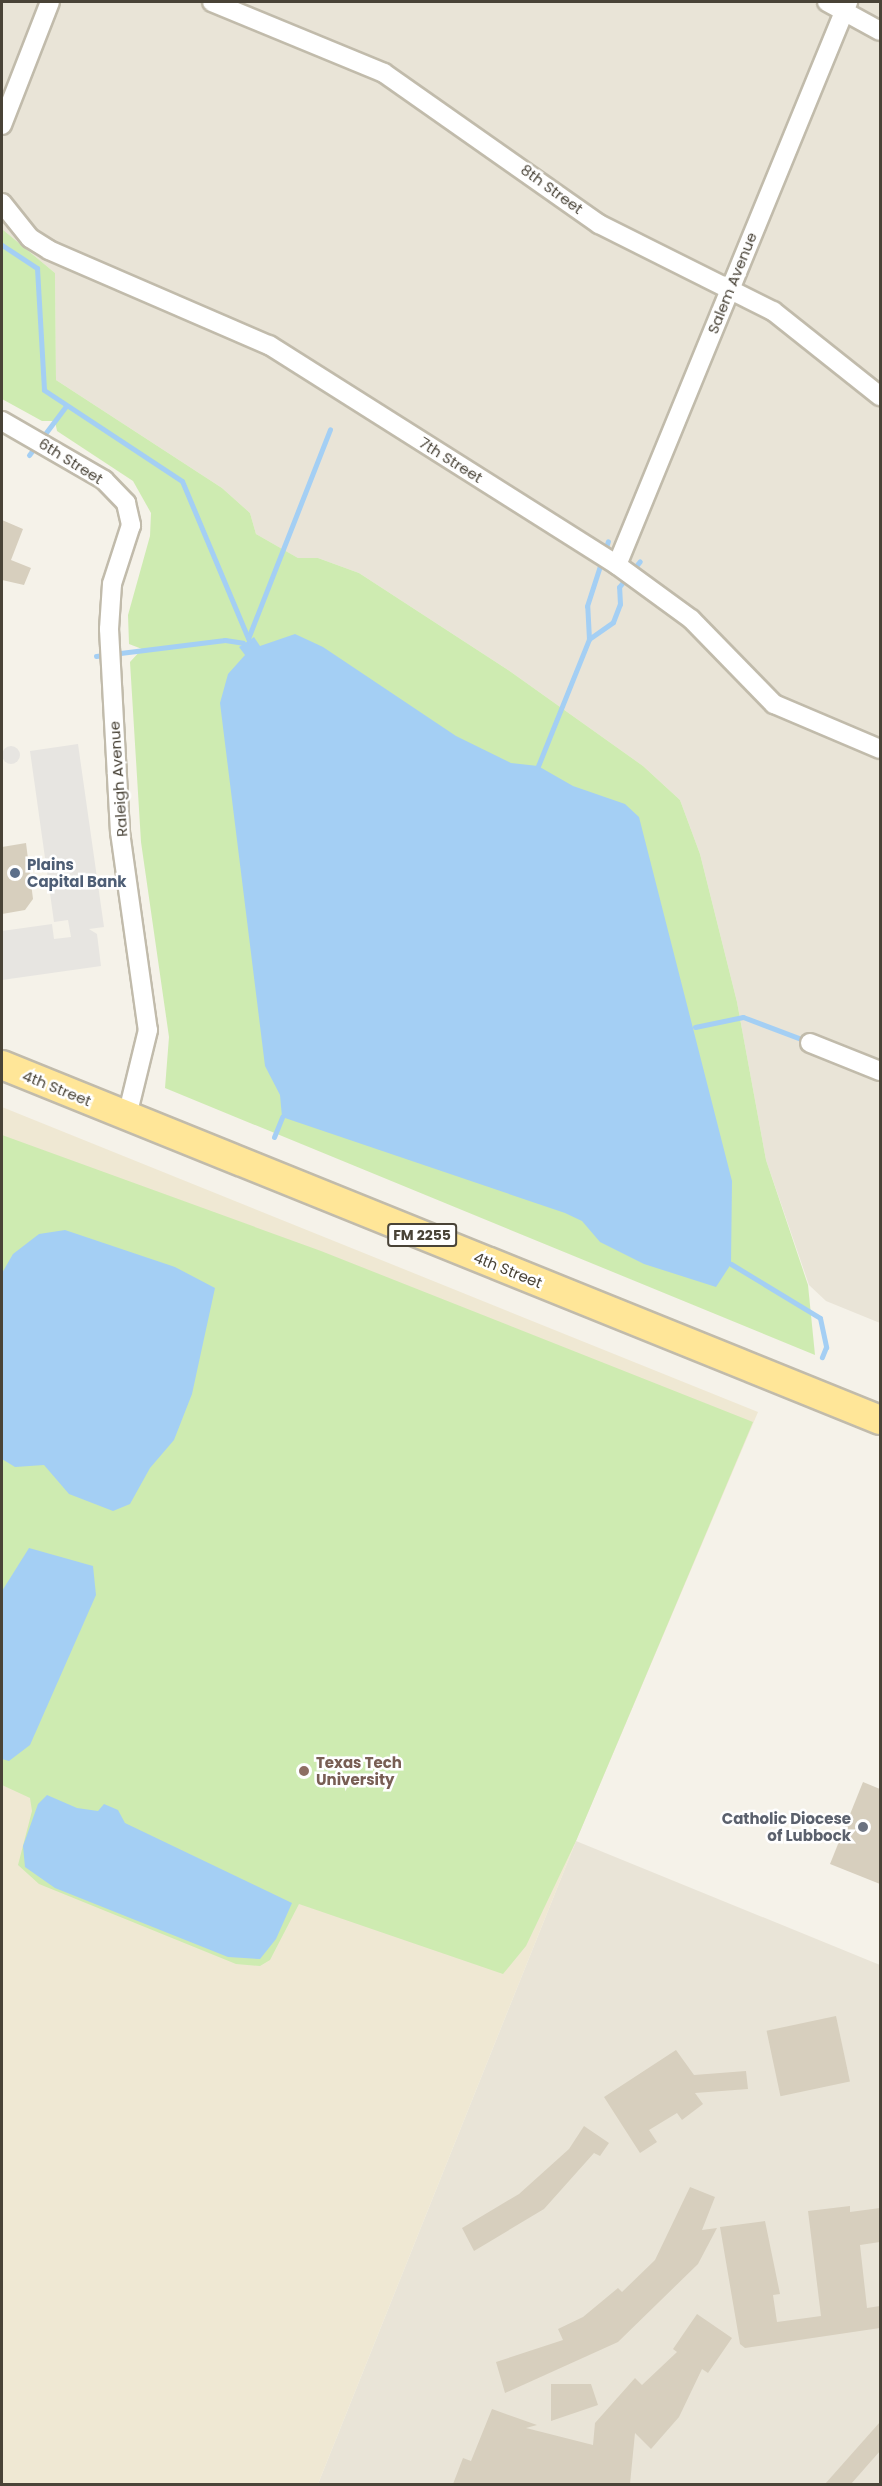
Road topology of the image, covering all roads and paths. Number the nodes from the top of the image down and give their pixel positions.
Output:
1 (50, 2) edge
2 (212, 2) edge
3 (827, 2) edge
4 (846, 5) edge
5 (880, 31) edge
6 (2, 125) edge
7 (2, 203) edge
8 (729, 290) junction
9 (880, 396) edge
10 (2, 421) edge
11 (128, 514) joint
12 (617, 566) junction
13 (880, 749) edge
14 (810, 1042) dead end
15 (2, 1065) edge
16 (880, 1071) edge
17 (127, 1116) junction
18 (880, 1420) edge

1 - 6 street
2 - 8 street, 8th Street
3 - 4 street
4 - 5 street
4 - 8 street, Salem Avenue
7 - 12 street, 7th Street
8 - 9 street, 8th Street
8 - 12 street, Salem Avenue
10 - 11 street, 6th Street
11 - 17 street, Raleigh Avenue
12 - 13 street, 7th Street
14 - 16 street
15 - 17 main road, 4th Street / FM 2255
17 - 18 main road, 4th Street / FM 2255

